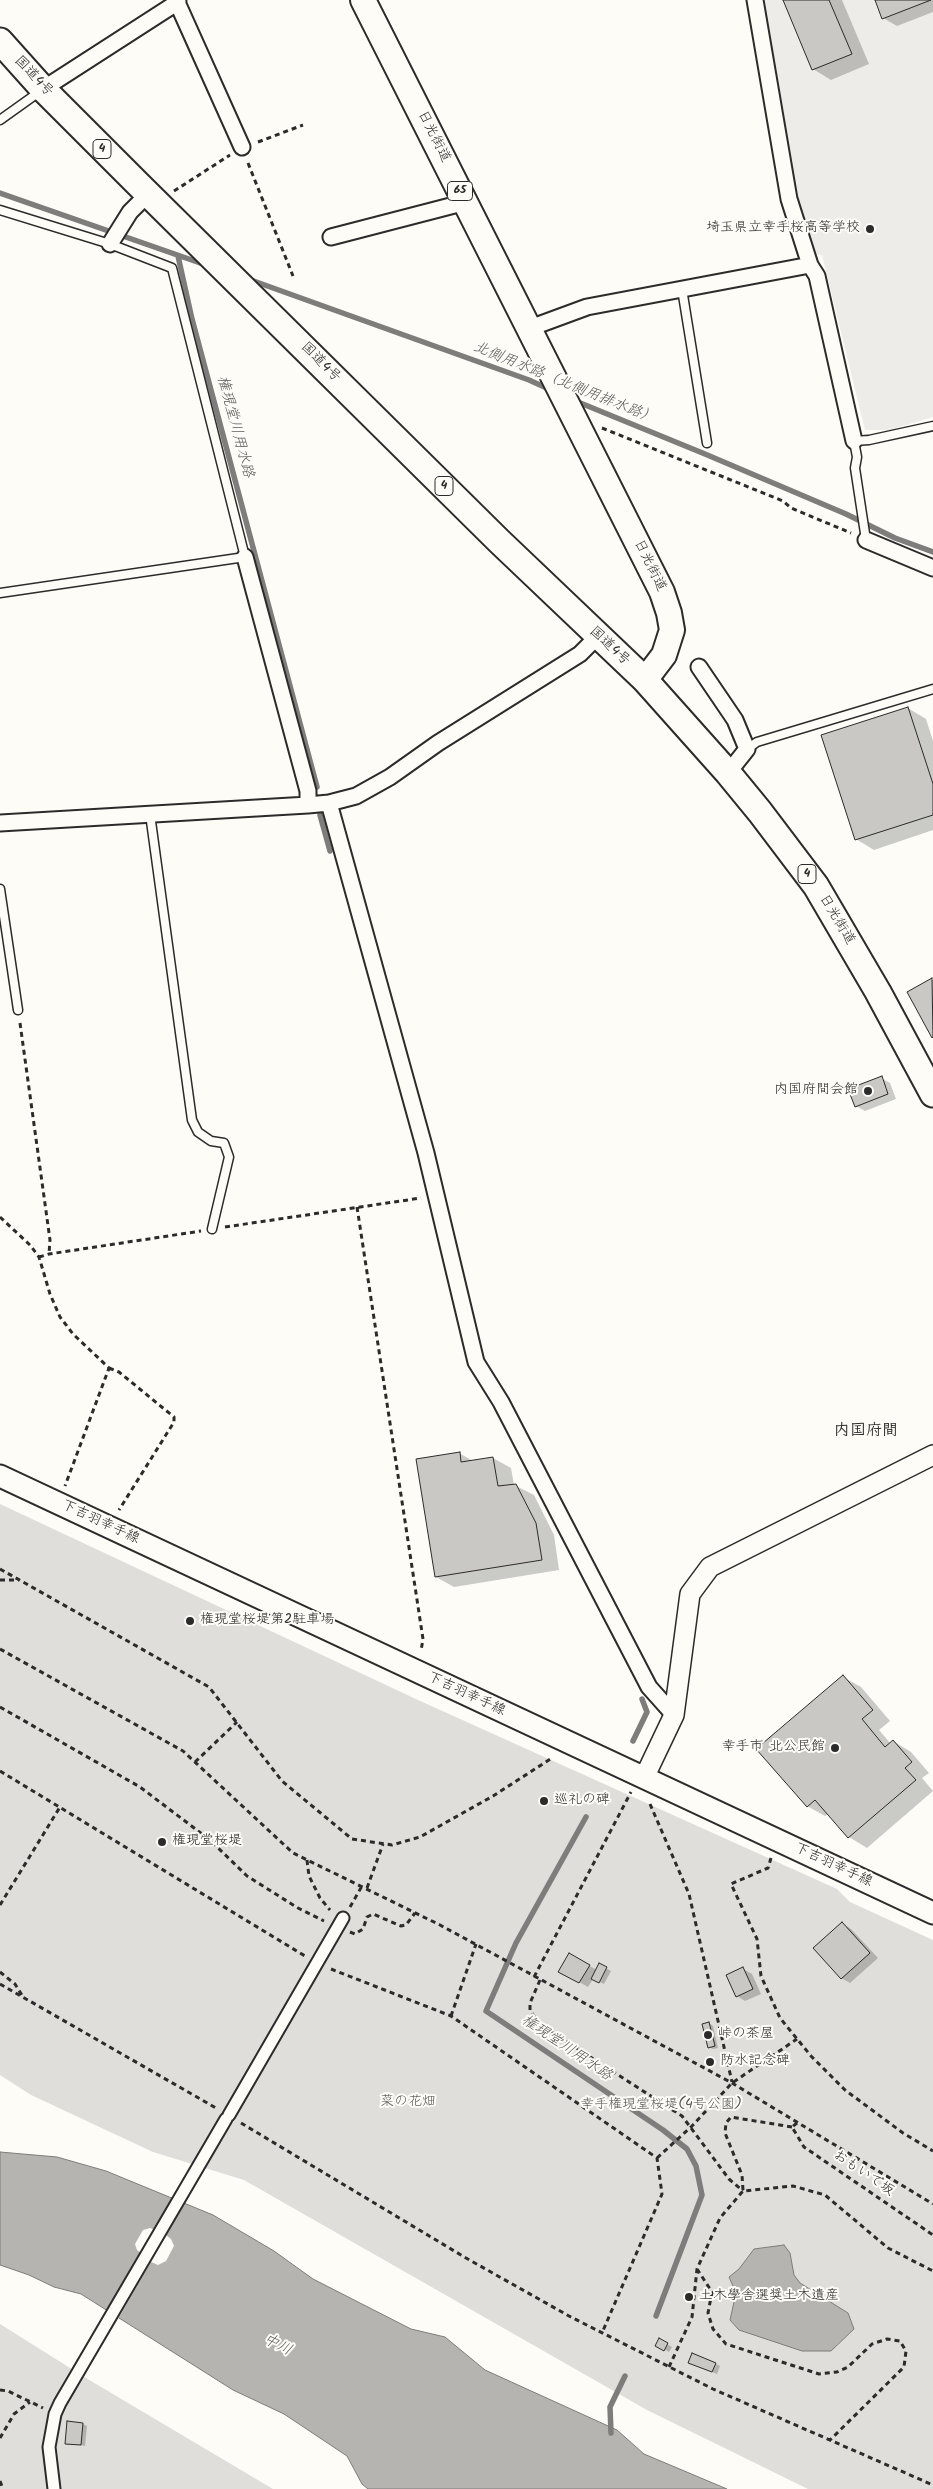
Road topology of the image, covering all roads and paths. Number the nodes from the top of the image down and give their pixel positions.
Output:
1 (362, 0) edge
2 (755, 0) edge
3 (177, 1) edge
4 (0, 41) edge
5 (43, 89) junction
6 (0, 120) edge
7 (304, 125) dead end
8 (242, 147) junction
9 (152, 198) junction
10 (466, 202) junction
11 (0, 210) edge
12 (331, 237) dead end
13 (110, 244) junction
14 (810, 265) junction
15 (293, 276) dead end
16 (682, 289) junction
17 (530, 328) junction
18 (933, 426) edge
19 (600, 428) dead end
20 (854, 441) junction
21 (707, 443) dead end
22 (845, 530) dead end
23 (866, 536) joint
24 (245, 557) junction
25 (933, 568) edge
26 (0, 593) edge
27 (598, 636) junction
28 (698, 667) dead end
29 (645, 680) junction
30 (933, 689) edge
31 (747, 749) junction
32 (728, 773) junction
33 (330, 803) junction
34 (308, 805) junction
35 (150, 814) junction
36 (0, 823) edge
37 (0, 890) edge
38 (18, 1010) joint
39 (933, 1092) edge
40 (436, 1195) junction
41 (357, 1208) junction
42 (0, 1217) edge
43 (212, 1229) junction
44 (49, 1254) junction
45 (39, 1257) junction
46 (109, 1368) junction
47 (933, 1455) edge
48 (0, 1476) edge
49 (58, 1503) junction
50 (108, 1527) junction
51 (0, 1569) edge
52 (0, 1580) edge
53 (20, 1580) junction
54 (0, 1649) edge
55 (415, 1671) junction
56 (0, 1707) edge
57 (674, 1715) junction
58 (237, 1722) junction
59 (555, 1756) dead end
60 (195, 1762) junction
61 (0, 1771) edge
62 (638, 1785) junction
63 (648, 1799) dead end
64 (60, 1806) junction
65 (384, 1844) junction
66 (772, 1856) dead end
67 (307, 1860) junction
68 (362, 1886) junction
69 (367, 1888) junction
70 (0, 1905) edge
71 (415, 1913) junction
72 (933, 1913) edge
73 (341, 1923) junction
74 (476, 1944) junction
75 (317, 1963) junction
76 (0, 1972) edge
77 (534, 1977) junction
78 (540, 1980) junction
79 (0, 1984) edge
80 (23, 1998) junction
81 (452, 2016) junction
82 (797, 2039) junction
83 (732, 2082) junction
84 (227, 2117) junction
85 (797, 2123) junction
86 (692, 2126) junction
87 (792, 2127) junction
88 (933, 2151) edge
89 (657, 2158) junction
90 (743, 2191) junction
91 (933, 2204) edge
92 (933, 2235) edge
93 (697, 2268) junction
94 (933, 2272) edge
95 (602, 2333) junction
96 (669, 2367) junction
97 (1, 2390) edge
98 (0, 2395) edge
99 (30, 2402) junction
100 (55, 2414) junction
101 (0, 2438) edge
102 (830, 2440) junction
103 (0, 2482) edge
104 (933, 2485) edge
105 (4, 2489) edge
106 (54, 2489) edge

1 - 10 main road, 日光街道 / 65
2 - 14 street
3 - 5 street
3 - 8 street
4 - 5 highway, 国道4号 / 4
5 - 6 lane
5 - 9 highway, 国道4号 / 4
7 - 8 path
8 - 9 path
8 - 15 path
9 - 13 street
9 - 27 highway, 国道4号 / 4
10 - 12 street
10 - 17 main road, 日光街道 / 65
11 - 13 lane
13 - 24 lane
14 - 16 street
14 - 20 street
16 - 17 street
16 - 21 lane
17 - 29 main road, 日光街道 / 65
18 - 20 lane
19 - 22 path
20 - 23 lane
23 - 25 street
24 - 26 lane
24 - 34 street
27 - 29 highway, 国道4号 / 4
27 - 33 street
28 - 31 street
29 - 32 highway, 日光街道 / 4
30 - 31 lane
31 - 32 street
32 - 39 highway, 日光街道 / 4
33 - 34 street
33 - 40 street
34 - 35 street
35 - 36 street
35 - 43 lane
37 - 38 lane
38 - 44 path
40 - 41 path
40 - 57 street
41 - 43 path
41 - 55 path
42 - 45 path
43 - 44 path
44 - 45 path
45 - 46 path
46 - 49 path
46 - 50 path
47 - 57 street
48 - 49 main road, 下吉羽幸手線
49 - 50 main road, 下吉羽幸手線
50 - 55 main road, 下吉羽幸手線
51 - 53 path
52 - 53 path
53 - 58 path
54 - 60 path
55 - 62 main road, 下吉羽幸手線
56 - 73 path
57 - 62 street
58 - 60 path
58 - 65 path
59 - 65 path
60 - 67 path
61 - 64 path
62 - 72 main road, 下吉羽幸手線
62 - 77 path
63 - 83 path
64 - 70 path
64 - 75 path
65 - 69 path
66 - 82 path
67 - 68 path
67 - 73 path
68 - 69 path
68 - 73 path
69 - 71 path
71 - 73 path
71 - 74 path
73 - 75 street
74 - 77 path
74 - 81 path
75 - 81 path
75 - 84 street
76 - 80 path
77 - 78 path
78 - 83 path
78 - 86 path
79 - 80 path
80 - 84 path
81 - 89 path
82 - 83 path
82 - 88 path
83 - 85 path
83 - 86 path
84 - 95 path
84 - 100 street
85 - 87 path
85 - 91 path
86 - 89 path
86 - 90 path
87 - 90 path
87 - 92 path, おもいで坂
89 - 95 path
90 - 93 path
90 - 94 path
93 - 96 path
93 - 102 path
95 - 96 path
96 - 102 path
97 - 98 path
97 - 99 path
99 - 100 path
99 - 101 path
100 - 106 street
102 - 104 path
103 - 105 path

